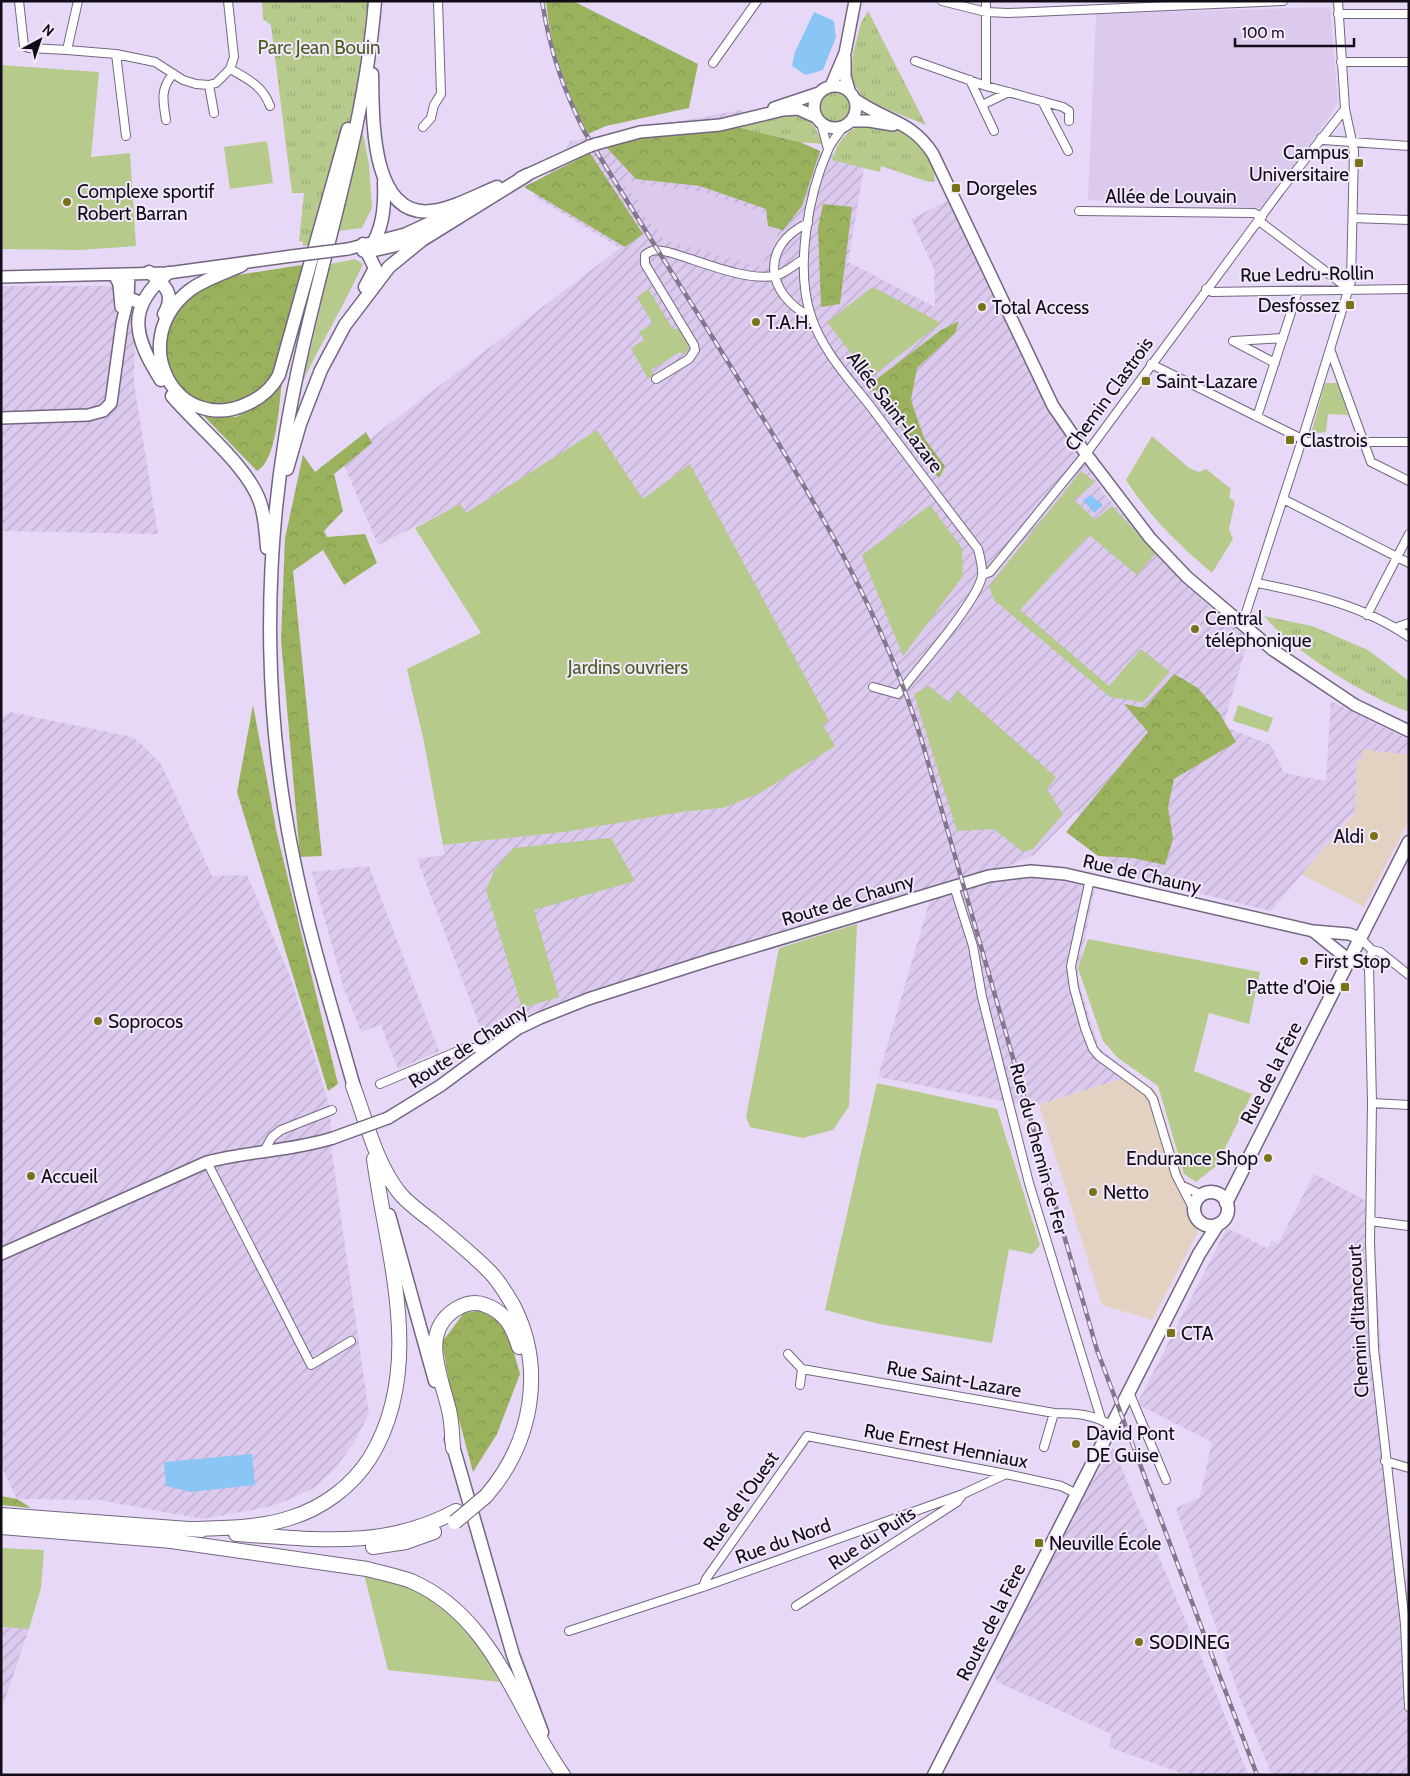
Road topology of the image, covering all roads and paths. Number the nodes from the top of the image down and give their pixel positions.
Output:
1 (19, 1) edge
2 (78, 1) edge
3 (228, 1) edge
4 (375, 1) edge
5 (438, 1) edge
6 (757, 1) edge
7 (942, 1) edge
8 (986, 1) edge
9 (1282, 1) edge
10 (1338, 1) edge
11 (858, 2) edge
12 (1093, 6) edge
13 (986, 12) junction
14 (1338, 14) junction
15 (1409, 14) edge
16 (371, 42) junction
17 (67, 50) junction
18 (845, 53) junction
19 (116, 54) junction
20 (915, 61) dead end
21 (713, 62) dead end
22 (1341, 62) junction
23 (1409, 62) edge
24 (230, 69) junction
25 (367, 72) junction
26 (174, 74) junction
27 (970, 80) junction
28 (209, 85) junction
29 (830, 86) junction
30 (986, 86) junction
31 (1008, 92) junction
32 (819, 93) junction
33 (853, 95) junction
34 (1042, 101) junction
35 (982, 105) junction
36 (270, 106) dead end
37 (1345, 110) junction
38 (214, 113) dead end
39 (757, 116) junction
40 (166, 120) dead end
41 (819, 120) junction
42 (1070, 121) dead end
43 (847, 124) junction
44 (423, 127) dead end
45 (909, 127) junction
46 (994, 131) dead end
47 (126, 136) dead end
48 (1321, 138) junction
49 (1353, 143) junction
50 (1409, 146) edge
51 (828, 149) junction
52 (1068, 150) dead end
53 (384, 175) junction
54 (527, 175) junction
55 (1078, 211) dead end
56 (1353, 218) junction
57 (1260, 219) junction
58 (1409, 220) edge
59 (808, 223) junction
60 (369, 246) junction
61 (804, 259) junction
62 (242, 265) junction
63 (115, 276) junction
64 (158, 276) junction
65 (776, 276) junction
66 (1, 277) edge
67 (128, 287) junction
68 (1206, 289) junction
69 (1348, 289) junction
70 (1409, 289) edge
71 (1298, 291) junction
72 (141, 303) junction
73 (811, 317) junction
74 (122, 323) junction
75 (345, 325) junction
76 (1283, 338) junction
77 (159, 342) junction
78 (1330, 348) junction
79 (1275, 363) junction
80 (1151, 364) junction
81 (656, 379) dead end
82 (1257, 417) junction
83 (1, 418) edge
84 (1302, 440) junction
85 (1409, 442) edge
86 (1363, 443) junction
87 (1086, 454) junction
88 (1409, 481) edge
89 (1283, 499) junction
90 (276, 512) junction
91 (1409, 534) edge
92 (1397, 557) junction
93 (1409, 563) edge
94 (982, 575) junction
95 (1257, 583) junction
96 (271, 587) junction
97 (1368, 615) junction
98 (1409, 623) edge
99 (1242, 625) junction
100 (1395, 628) junction
101 (1409, 638) edge
102 (873, 687) dead end
103 (1409, 731) edge
104 (1409, 842) edge
105 (1090, 879) junction
106 (958, 884) junction
107 (1314, 931) junction
108 (1360, 938) junction
109 (1372, 950) junction
110 (1349, 960) junction
111 (1369, 966) junction
112 (1409, 974) edge
113 (489, 1048) junction
114 (380, 1084) dead end
115 (353, 1086) junction
116 (1372, 1103) junction
117 (1409, 1105) edge
118 (332, 1110) dead end
119 (264, 1151) junction
120 (374, 1159) junction
121 (1248, 1159) junction
122 (207, 1162) junction
123 (1181, 1184) junction
124 (1216, 1193) junction
125 (1202, 1194) junction
126 (1226, 1203) junction
127 (1194, 1210) junction
128 (1370, 1221) junction
129 (1203, 1223) junction
130 (1218, 1224) junction
131 (1409, 1226) edge
132 (1, 1254) edge
133 (1199, 1254) junction
134 (351, 1342) dead end
135 (788, 1354) dead end
136 (802, 1369) junction
137 (800, 1385) dead end
138 (1129, 1392) junction
139 (1054, 1412) junction
140 (1101, 1419) junction
141 (1110, 1429) junction
142 (807, 1436) joint
143 (1044, 1447) dead end
144 (453, 1448) junction
145 (1385, 1461) junction
146 (1409, 1468) edge
147 (1006, 1474) junction
148 (1166, 1480) dead end
149 (482, 1493) junction
150 (963, 1494) junction
151 (1078, 1494) junction
152 (1, 1515) edge
153 (456, 1516) junction
154 (1, 1527) edge
155 (193, 1529) junction
156 (164, 1540) junction
157 (703, 1587) junction
158 (796, 1606) dead end
159 (569, 1632) dead end
160 (1409, 1707) edge
161 (563, 1775) edge
162 (934, 1775) edge

1 - 17 street
2 - 17 street
3 - 24 street
4 - 16 main road
5 - 44 street
6 - 21 street
7 - 13 street
8 - 13 street
9 - 12 street
10 - 14 street
11 - 18 street
12 - 13 street
13 - 30 street
14 - 15 street
14 - 22 street
16 - 25 main road
16 - 53 main road
17 - 19 street
18 - 29 street
18 - 33 street
19 - 26 street
19 - 47 street
20 - 27 street
22 - 23 street
22 - 37 street
24 - 28 street
24 - 36 street
25 - 77 main road
25 - 90 main road
26 - 28 street
26 - 40 street
27 - 30 street
27 - 35 street
28 - 38 street
29 - 32 street
29 - 33 street
30 - 31 street
31 - 34 street
31 - 35 street
32 - 39 street
32 - 41 street
33 - 43 street
33 - 45 street
34 - 42 street
34 - 52 street
35 - 46 street
37 - 48 street, Chemin Clastrois
37 - 49 street
39 - 41 street
39 - 54 street
41 - 43 street
41 - 51 street
43 - 45 street
43 - 51 street
45 - 87 street
48 - 49 street
48 - 57 street, Chemin Clastrois
49 - 50 street
49 - 56 street
51 - 59 street, Allée Saint-Lazare
53 - 54 main road
53 - 60 main road
54 - 60 street
54 - 75 main road
55 - 57 street, Allée de Louvain
56 - 58 street
56 - 69 street
57 - 68 street, Chemin Clastrois
57 - 69 street
59 - 61 street, Allée Saint-Lazare
59 - 65 street
60 - 62 street, bridge
60 - 75 main road
61 - 65 street
61 - 73 street, Allée Saint-Lazare
62 - 64 street
62 - 77 main road
63 - 66 street
63 - 67 street
63 - 74 street
64 - 67 street
64 - 72 main road
64 - 77 main road
65 - 73 street
65 - 81 street
67 - 72 main road
67 - 74 street
68 - 71 street, Rue Ledru-Rollin
68 - 80 street, Chemin Clastrois
69 - 70 street, Rue Ledru-Rollin
69 - 71 street, Rue Ledru-Rollin
69 - 78 street
71 - 76 street
72 - 96 main road
73 - 94 street, Allée Saint-Lazare
74 - 83 street
75 - 90 main road
76 - 79 street
76 - 79 street
78 - 84 street
78 - 86 street
79 - 82 street
80 - 82 street
80 - 87 street, Chemin Clastrois
82 - 84 street
84 - 86 street
84 - 89 street
85 - 86 street
86 - 88 street
87 - 94 street, Chemin Clastrois
87 - 99 street
89 - 92 street
89 - 95 street
90 - 96 main road
91 - 92 street
92 - 93 street
92 - 97 street
94 - 102 street, Chemin Clastrois
95 - 97 street
95 - 99 street
96 - 115 main road
97 - 100 street
98 - 100 street
99 - 103 street
100 - 101 street
104 - 108 main road, Rue de la Fère
105 - 106 street, Rue de Chauny
105 - 107 street, Rue de Chauny
105 - 123 street
106 - 113 street, Route de Chauny
106 - 140 street, Rue du Chemin de Fer
107 - 108 street, Rue de Chauny
107 - 110 street, Rue de Chauny
108 - 109 street
108 - 110 main road, Rue de la Fère
109 - 111 street, Chemin d'Itancourt
109 - 112 street
110 - 111 street
110 - 121 main road, Rue de la Fère
111 - 116 street, Chemin d'Itancourt
113 - 114 street
113 - 119 street, Route de Chauny, bridge
115 - 120 main road
115 - 149 highway
116 - 117 street
116 - 128 street, Chemin d'Itancourt
118 - 119 street
119 - 122 street, Route de Chauny
120 - 144 main road
120 - 155 highway
121 - 124 main road, Rue de la Fère
121 - 126 main road, Rue de la Fère
122 - 132 street, Route de Chauny
122 - 134 street
123 - 125 street
123 - 127 street
124 - 125 main road
124 - 126 main road
125 - 127 main road
126 - 130 main road
127 - 129 main road
128 - 131 street
128 - 145 street, Chemin d'Itancourt
129 - 130 main road
129 - 133 main road
130 - 133 main road
133 - 138 main road
135 - 136 street
136 - 137 street
136 - 139 street, Rue Saint-Lazare
138 - 141 main road
138 - 148 street
139 - 140 street, Rue Saint-Lazare
139 - 143 street
140 - 141 street
141 - 151 main road, Route de la Fère
142 - 147 street, Rue Ernest Henniaux
142 - 157 street, Rue de l'Ouest
144 - 149 highway
144 - 161 main road
145 - 146 street
145 - 160 street, Chemin d'Itancourt
147 - 150 street, Rue du Nord
147 - 151 street, Rue Ernest Henniaux
149 - 153 highway
150 - 157 street, Rue du Nord
150 - 158 street, Rue du Puits
151 - 162 main road, Route de la Fère
152 - 155 highway
153 - 155 highway
153 - 156 highway
154 - 156 highway
156 - 161 highway
157 - 159 street, Rue du Nord

